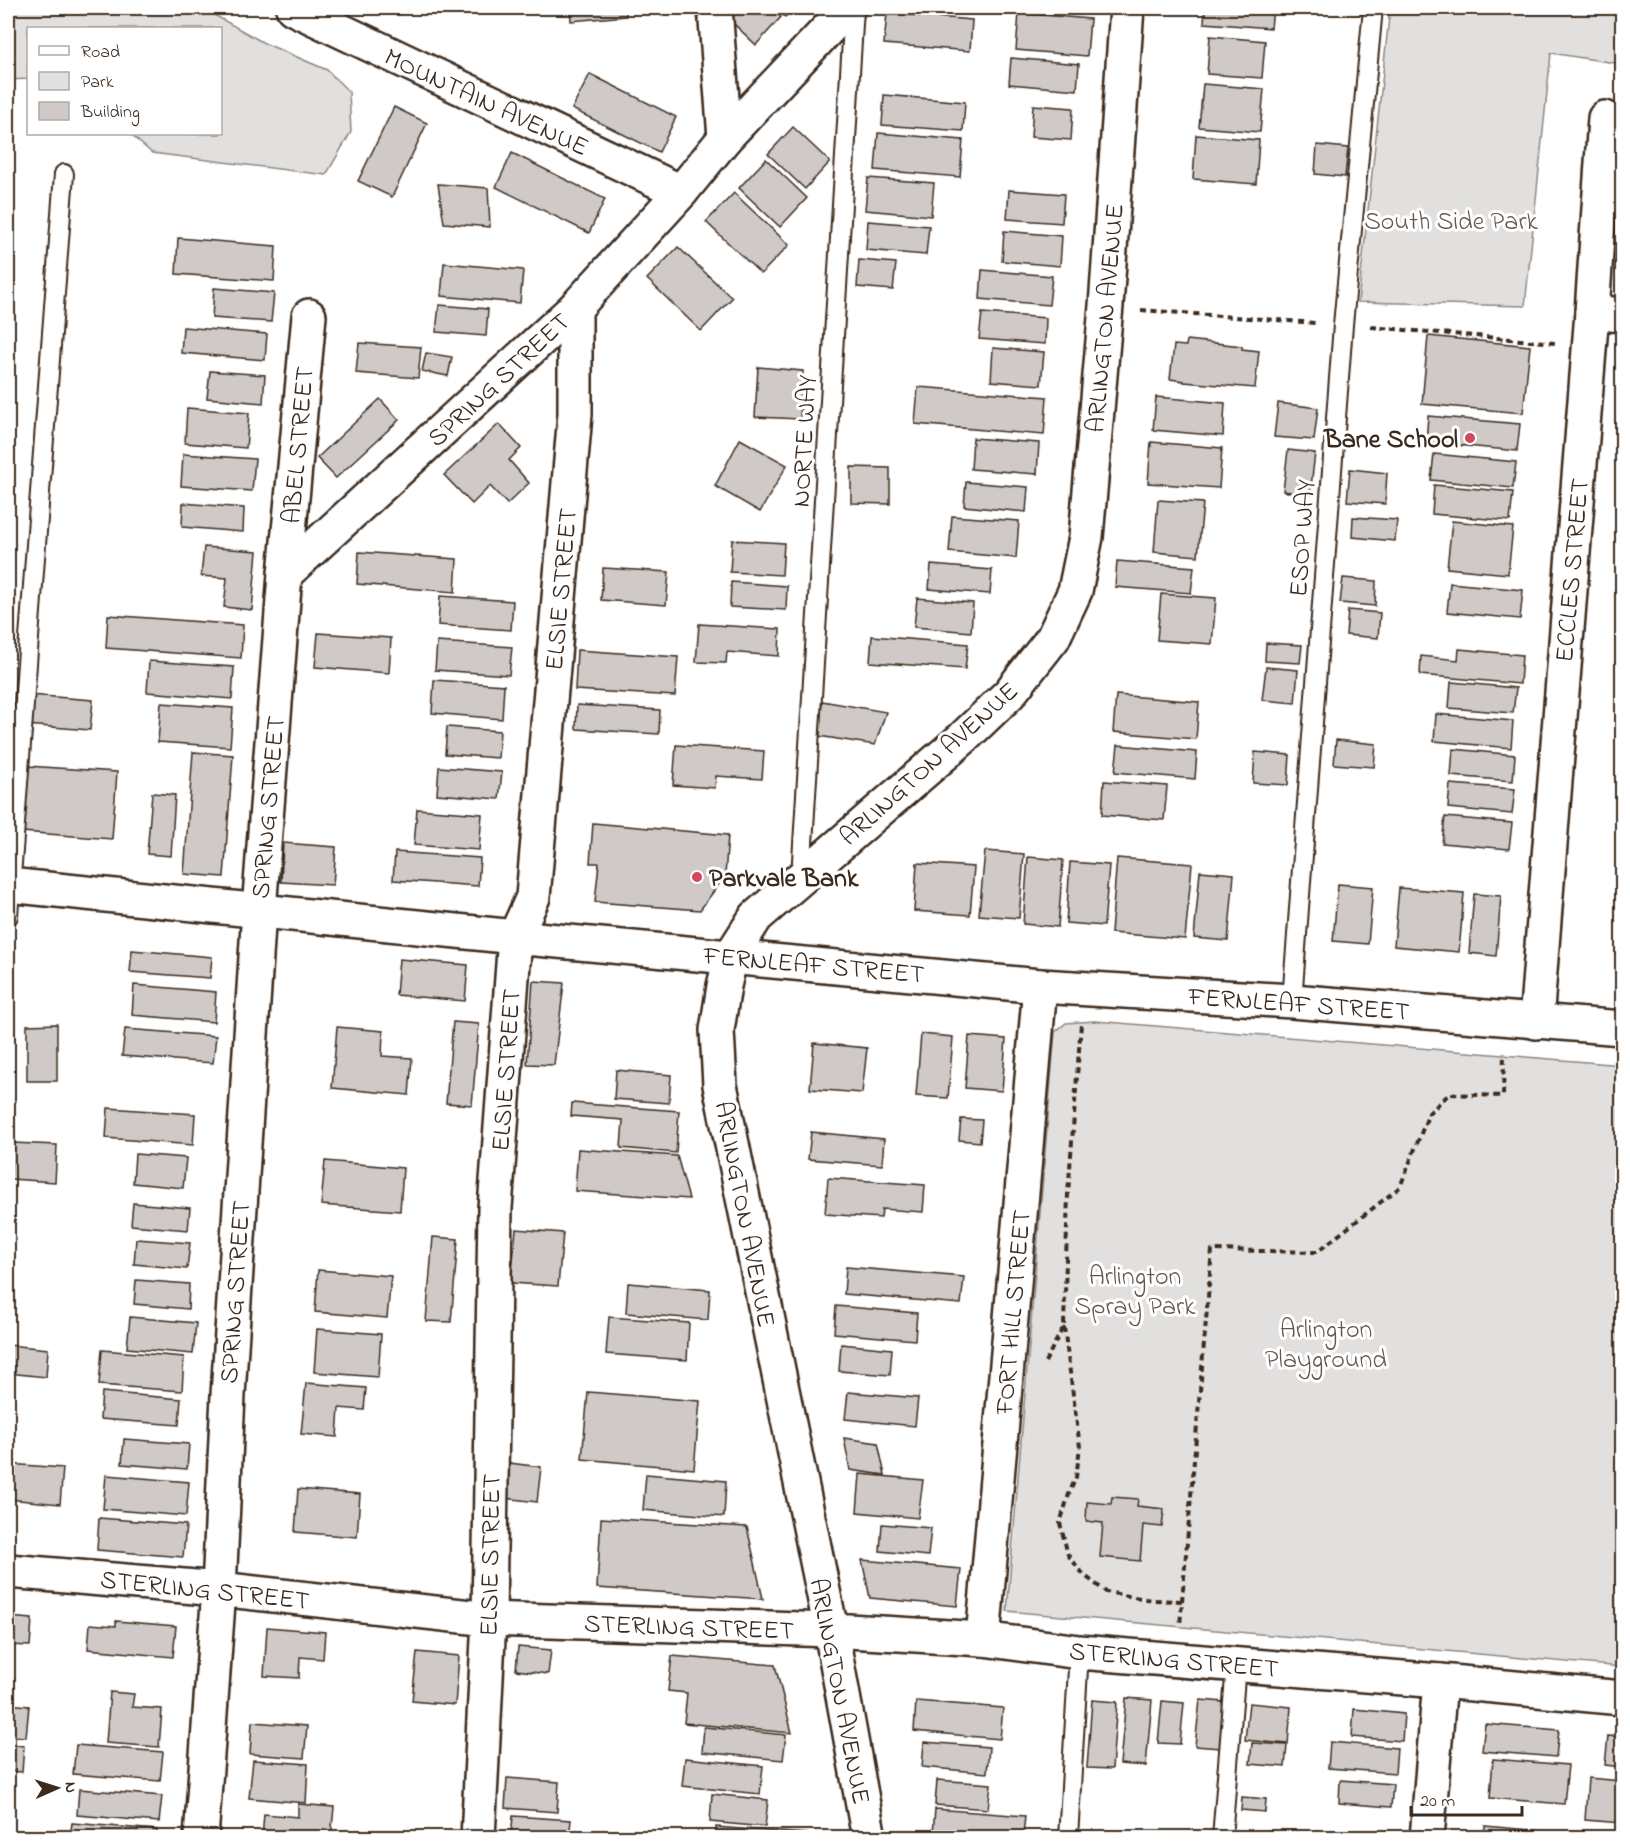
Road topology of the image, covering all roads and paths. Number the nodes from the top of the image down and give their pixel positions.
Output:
1 (293, 8) edge
2 (715, 8) edge
3 (848, 8) edge
4 (854, 8) edge
5 (1127, 8) edge
6 (1373, 8) edge
7 (1605, 118) dead end
8 (725, 138) junction
9 (64, 174) dead end
10 (681, 192) junction
11 (575, 308) junction
12 (1607, 314) edge
13 (309, 316) dead end
14 (285, 574) junction
15 (801, 877) junction
16 (9, 895) edge
17 (259, 910) junction
18 (515, 937) junction
19 (731, 956) junction
20 (1040, 986) junction
21 (1292, 1000) junction
22 (1082, 1013) dead end
23 (1536, 1022) junction
24 (1623, 1028) edge
25 (1504, 1049) dead end
26 (1064, 1326) junction
27 (1043, 1366) dead end
28 (8, 1571) edge
29 (219, 1589) junction
30 (1182, 1601) junction
31 (489, 1619) junction
32 (1180, 1629) dead end
33 (831, 1630) junction
34 (983, 1639) junction
35 (1079, 1652) junction
36 (1236, 1665) junction
37 (1440, 1681) junction
38 (1623, 1698) edge
39 (201, 1838) edge
40 (478, 1838) edge
41 (869, 1838) edge
42 (1068, 1838) edge
43 (1222, 1838) edge
44 (1427, 1838) edge

1 - 10 street, MOUNTAIN AVENUE
2 - 8 street
3 - 8 street, SPRING STREET
4 - 15 lane, NORTE WAY
5 - 15 street, ARLINGTON AVENUE
6 - 21 lane, ESOP WAY
7 - 12 street, ECCLES STREET
8 - 10 street, SPRING STREET
9 - 16 lane
10 - 11 street, SPRING STREET
11 - 14 street, SPRING STREET
11 - 18 street, ELSIE STREET
12 - 23 street, ECCLES STREET
13 - 14 street, ABEL STREET
14 - 17 street, SPRING STREET
15 - 19 street, ARLINGTON AVENUE
16 - 17 street, FERNLEAF STREET
17 - 18 street, FERNLEAF STREET
17 - 29 street, SPRING STREET
18 - 19 street, FERNLEAF STREET
18 - 31 street, ELSIE STREET
19 - 20 street, FERNLEAF STREET
19 - 33 street, ARLINGTON AVENUE
20 - 21 street, FERNLEAF STREET
20 - 34 street, FORT HILL STREET
21 - 23 street, FERNLEAF STREET
22 - 26 path
23 - 24 street, FERNLEAF STREET
25 - 30 path
26 - 27 path
26 - 30 path
28 - 29 street, STERLING STREET
29 - 31 street, STERLING STREET
29 - 39 street, SPRING STREET
30 - 32 path
31 - 33 street, STERLING STREET
31 - 40 street, ELSIE STREET
33 - 34 street, STERLING STREET
33 - 41 street, ARLINGTON AVENUE
34 - 35 street, STERLING STREET
35 - 36 street, STERLING STREET
35 - 42 lane
36 - 37 street, STERLING STREET
36 - 43 lane
37 - 38 street, STERLING STREET
37 - 44 street

